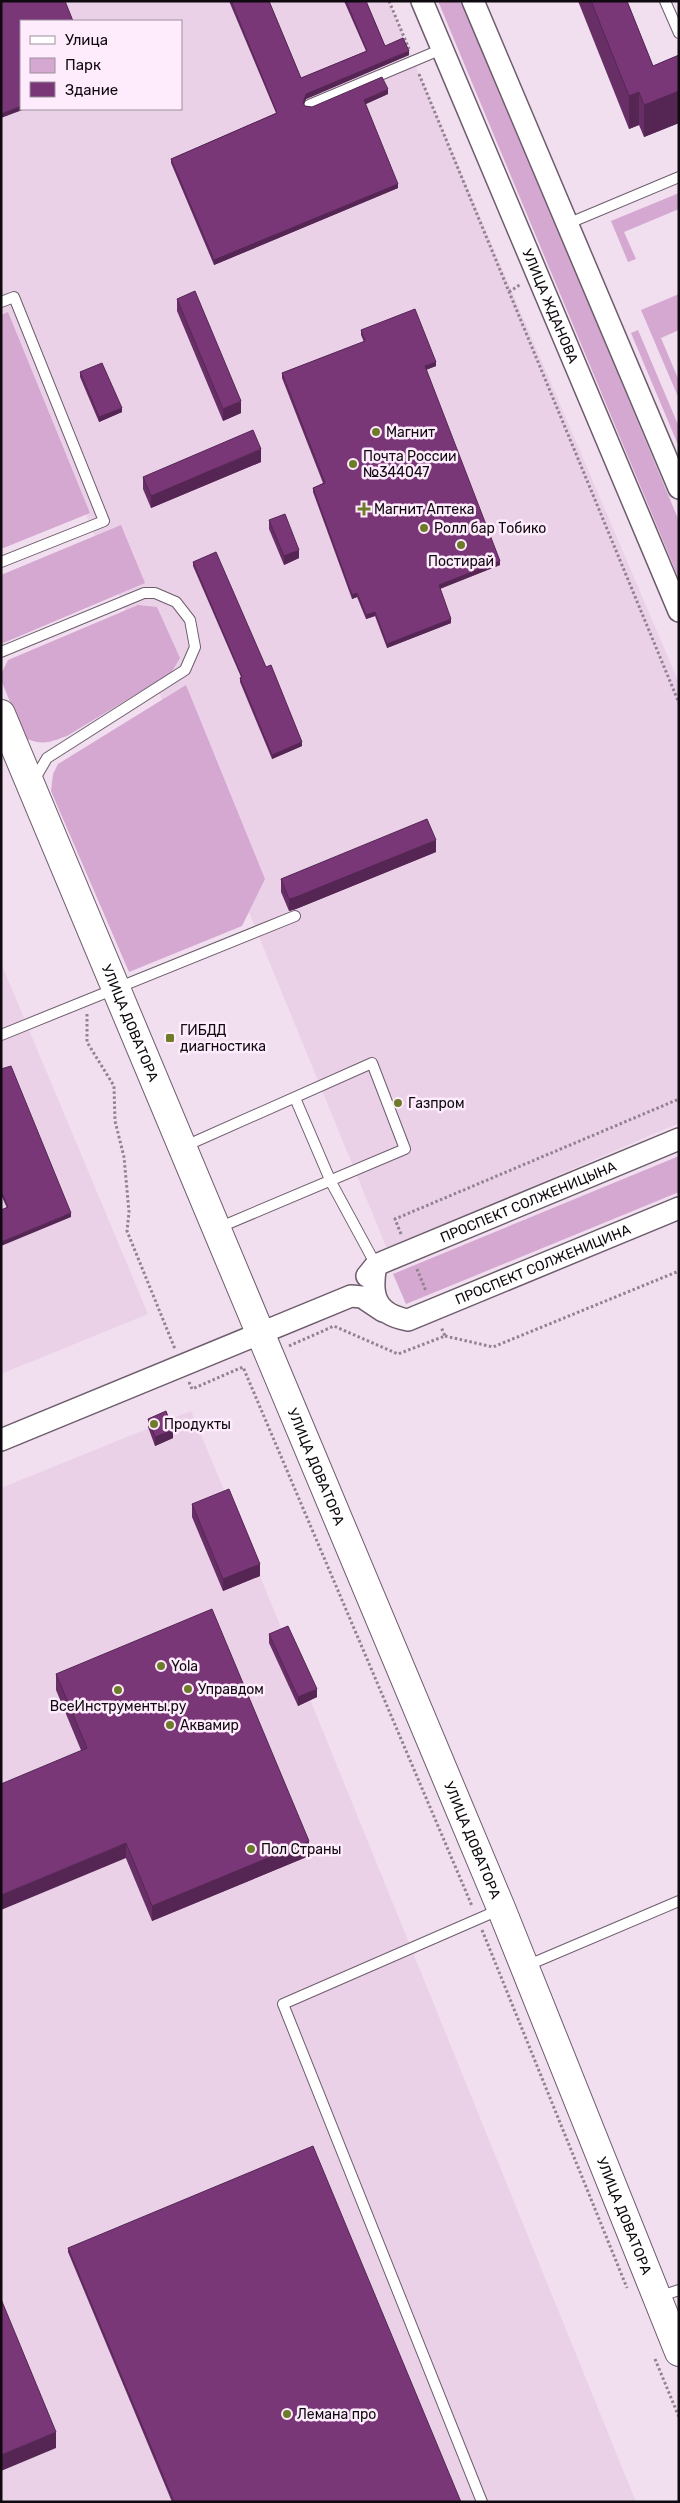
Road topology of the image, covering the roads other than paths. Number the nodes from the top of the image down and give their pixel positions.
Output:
1 (422, 1) edge
2 (473, 1) edge
3 (665, 1) edge
4 (679, 33) edge
5 (442, 49) junction
6 (310, 105) edge
7 (679, 177) edge
8 (566, 224) junction
9 (1, 302) edge
10 (679, 488) edge
11 (1, 562) edge
12 (679, 610) edge
13 (1, 652) edge
14 (1, 714) edge
15 (31, 785) junction
16 (295, 916) dead end
17 (116, 987) junction
18 (1, 1035) edge
19 (295, 1098) junction
20 (679, 1139) edge
21 (183, 1147) junction
22 (331, 1182) junction
23 (679, 1208) edge
24 (217, 1229) junction
25 (376, 1265) junction
26 (351, 1296) junction
27 (383, 1312) junction
28 (261, 1332) junction
29 (1, 1440) edge
30 (679, 1901) edge
31 (489, 1913) junction
32 (525, 1967) junction
33 (668, 2294) edge
34 (666, 2352) edge
35 (482, 2502) edge

1 - 5 street, УЛИЦА ЖДАНОВА
2 - 8 street
3 - 4 lane
5 - 6 lane
5 - 12 street, УЛИЦА ЖДАНОВА
7 - 8 lane
8 - 10 street
9 - 11 lane
13 - 15 lane
14 - 15 street, УЛИЦА ДОВАТОРА
15 - 17 street, УЛИЦА ДОВАТОРА
16 - 17 lane
17 - 18 lane
17 - 21 street, УЛИЦА ДОВАТОРА
19 - 21 lane
19 - 22 lane
19 - 22 lane
20 - 25 street, ПРОСПЕКТ СОЛЖЕНИЦЫНА
21 - 24 street, УЛИЦА ДОВАТОРА
22 - 24 lane
22 - 25 lane
23 - 27 street, ПРОСПЕКТ СОЛЖЕНИЦИНА
24 - 28 street, УЛИЦА ДОВАТОРА
25 - 26 street, ПРОСПЕКТ СОЛЖЕНИЦЫНА
25 - 27 street
26 - 27 street
26 - 28 street, ПРОСПЕКТ СОЛЖЕНИЦЫНА
28 - 29 street
28 - 31 street, УЛИЦА ДОВАТОРА
30 - 32 lane
31 - 32 street, УЛИЦА ДОВАТОРА
31 - 35 lane
32 - 33 street, УЛИЦА ДОВАТОРА
33 - 34 street, УЛИЦА ДОВАТОРА

